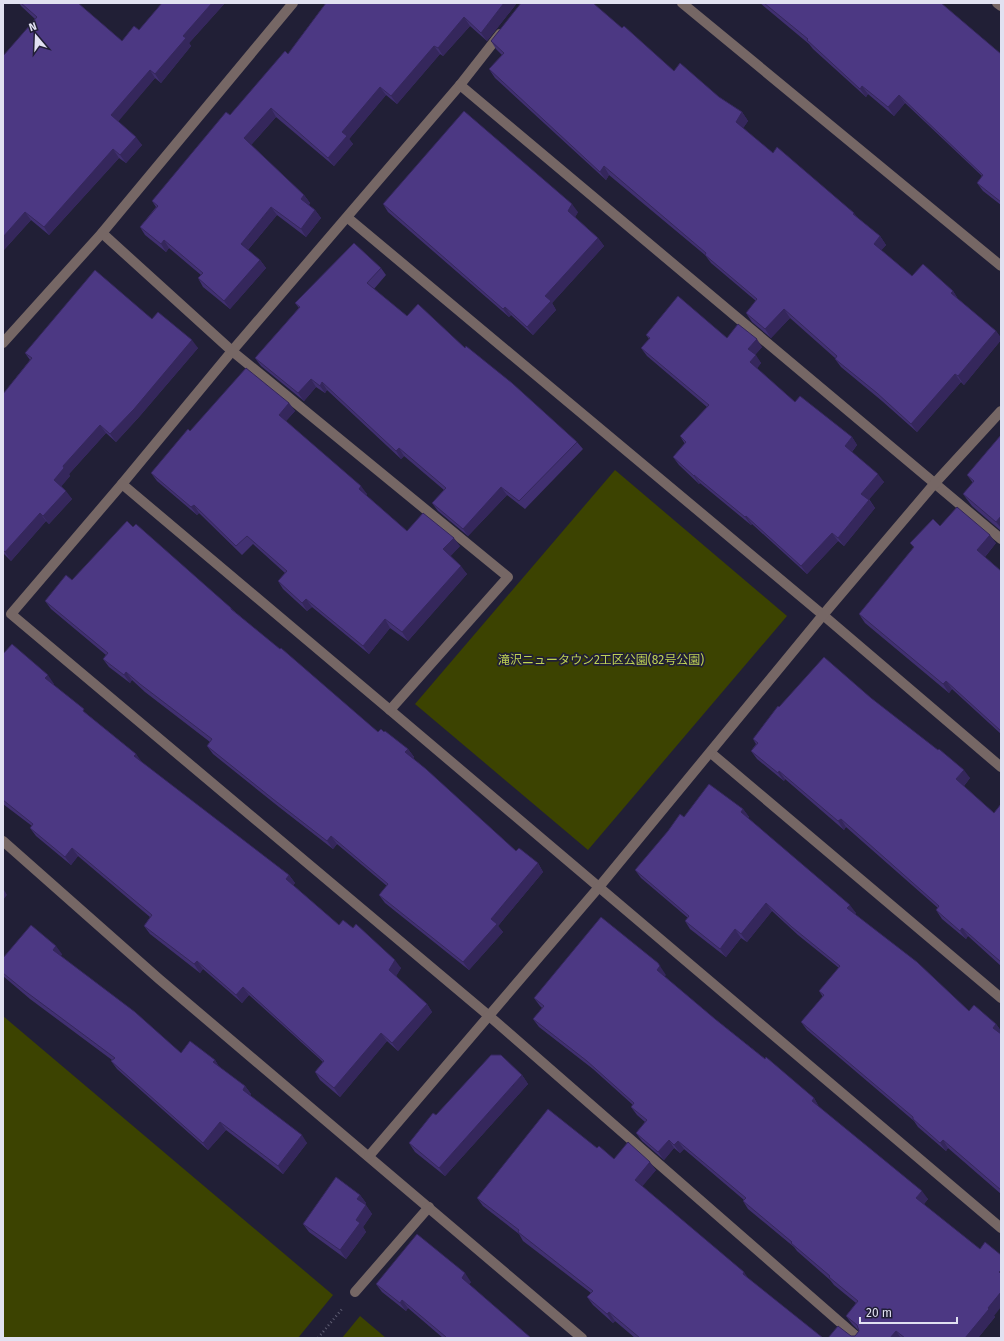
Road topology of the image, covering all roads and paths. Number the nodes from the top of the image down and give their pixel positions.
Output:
1 (293, 3) edge
2 (682, 3) edge
3 (997, 3) edge
4 (1001, 6) edge
5 (507, 26) edge
6 (460, 85) junction
7 (348, 218) junction
8 (102, 233) junction
9 (1001, 266) edge
10 (3, 343) edge
11 (232, 351) junction
12 (1001, 411) edge
13 (936, 483) junction
14 (122, 484) junction
15 (1001, 539) edge
16 (822, 615) junction
17 (390, 710) junction
18 (711, 752) junction
19 (1001, 767) edge
20 (3, 841) edge
21 (599, 887) junction
22 (1001, 998) edge
23 (488, 1015) junction
24 (369, 1156) junction
25 (429, 1207) junction
26 (1001, 1228) edge
27 (355, 1292) joint
28 (318, 1338) edge
29 (582, 1338) edge
30 (858, 1338) edge

1 - 8 street
2 - 9 street
3 - 4 street
5 - 6 street
6 - 7 street
6 - 13 street
7 - 11 street
7 - 16 street
8 - 10 street
8 - 11 street
11 - 14 street
11 - 17 street
12 - 13 street
13 - 15 street
13 - 16 street
14 - 17 street
14 - 23 street
16 - 18 street
16 - 19 street
17 - 21 street
18 - 21 street
18 - 22 street
20 - 24 street
21 - 23 street
21 - 26 street
23 - 24 street
23 - 30 street
24 - 25 street
25 - 27 street
25 - 29 street
27 - 28 path

